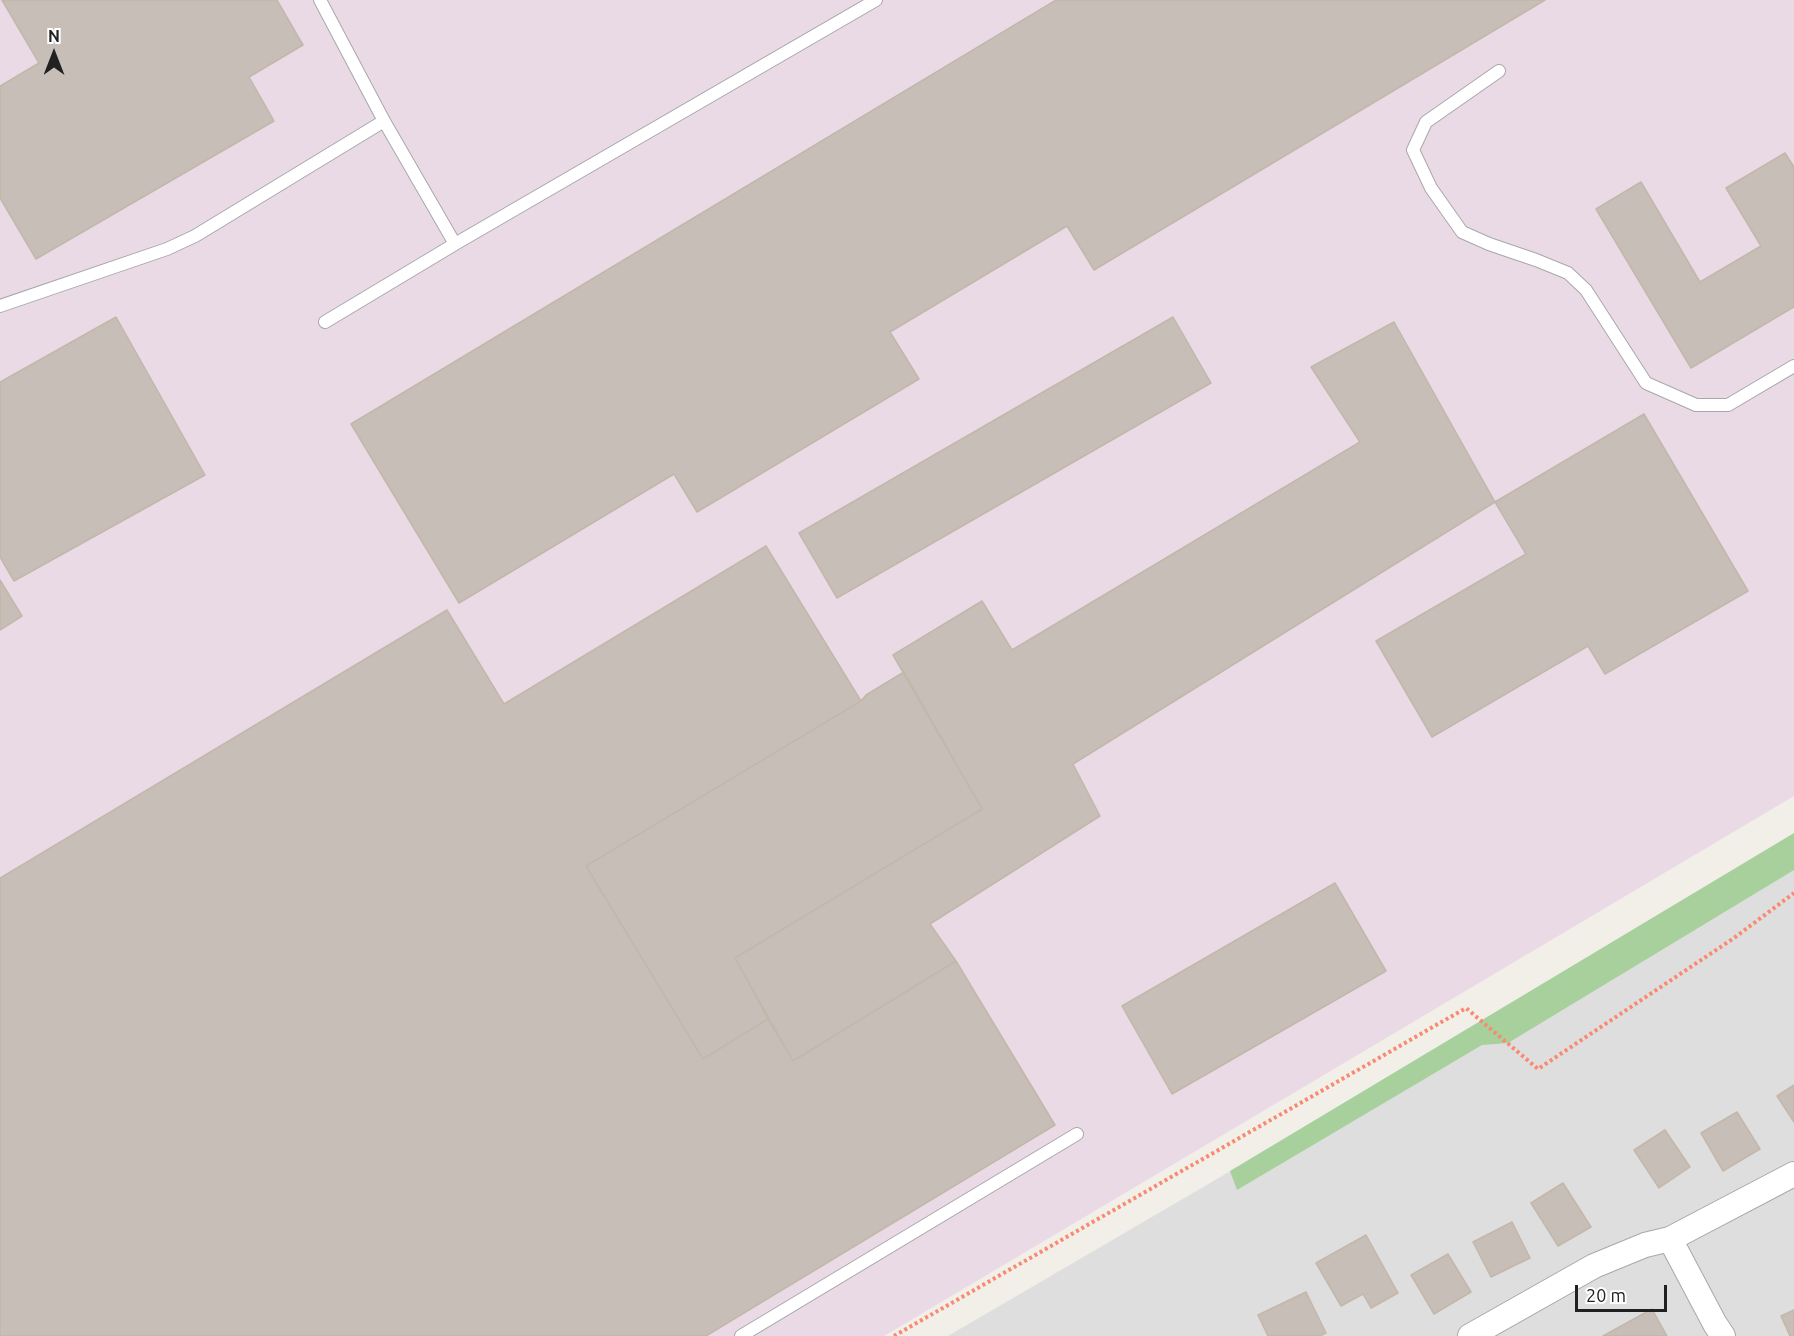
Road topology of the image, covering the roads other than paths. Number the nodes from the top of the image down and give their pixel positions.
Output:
1 (320, 0) edge
2 (876, 0) edge
3 (1499, 71) dead end
4 (384, 121) junction
5 (455, 244) junction
6 (0, 306) edge
7 (325, 322) dead end
8 (1794, 366) edge
9 (1077, 1134) dead end
10 (1794, 1174) edge
11 (1670, 1239) junction
12 (741, 1336) edge
13 (1470, 1336) edge
14 (1723, 1336) edge

1 - 4 lane
2 - 5 lane
3 - 8 lane
4 - 5 lane
4 - 6 lane
5 - 7 lane
9 - 12 lane
10 - 11 street
11 - 13 street
11 - 14 street

